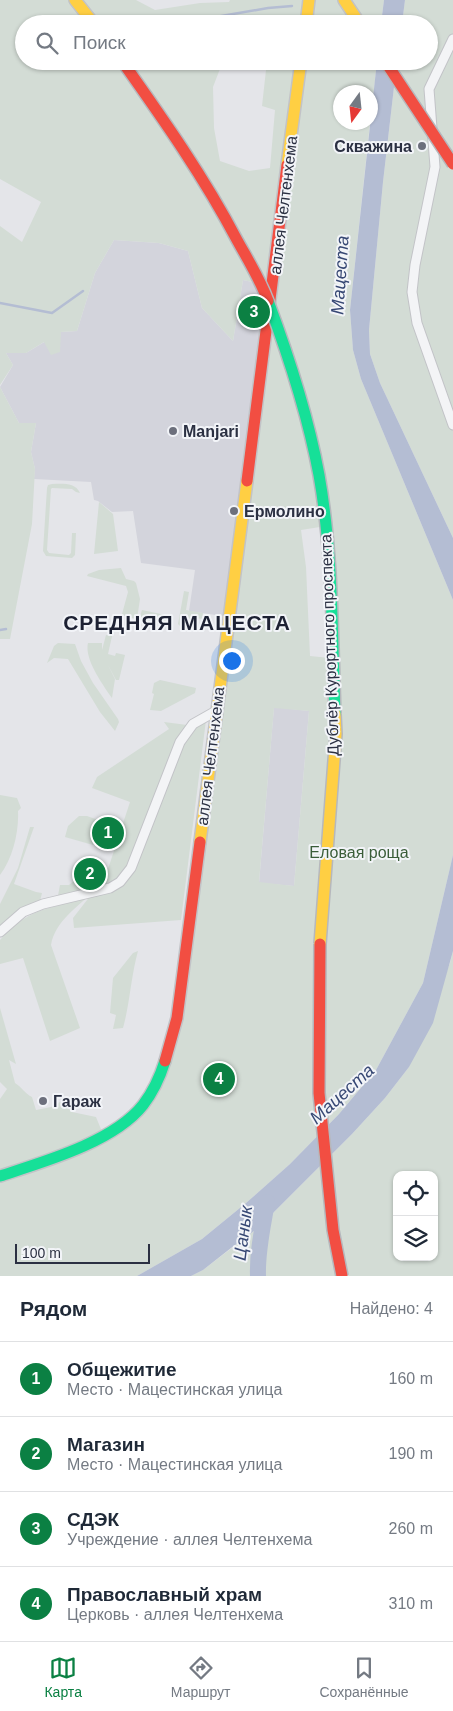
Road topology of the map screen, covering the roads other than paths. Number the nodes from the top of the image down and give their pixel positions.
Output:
1 (75, 0) edge
2 (309, 0) edge
3 (344, 0) edge
4 (87, 15) edge
5 (307, 15) edge
6 (354, 15) edge
7 (453, 39) edge
8 (128, 70) edge
9 (300, 70) edge
10 (391, 70) edge
11 (438, 70) edge
12 (438, 70) edge
13 (453, 164) edge
14 (453, 425) edge
15 (216, 711) junction
16 (0, 932) edge
17 (0, 1176) edge
18 (342, 1276) edge

1 - 4 main road
2 - 5 main road
3 - 6 main road
7 - 11 street
8 - 18 main road, Дублёр Курортного проспекта, bridge
9 - 15 main road, аллея Челтенхема
10 - 13 main road, bridge
12 - 14 street
15 - 16 street
15 - 17 main road, аллея Челтенхема

